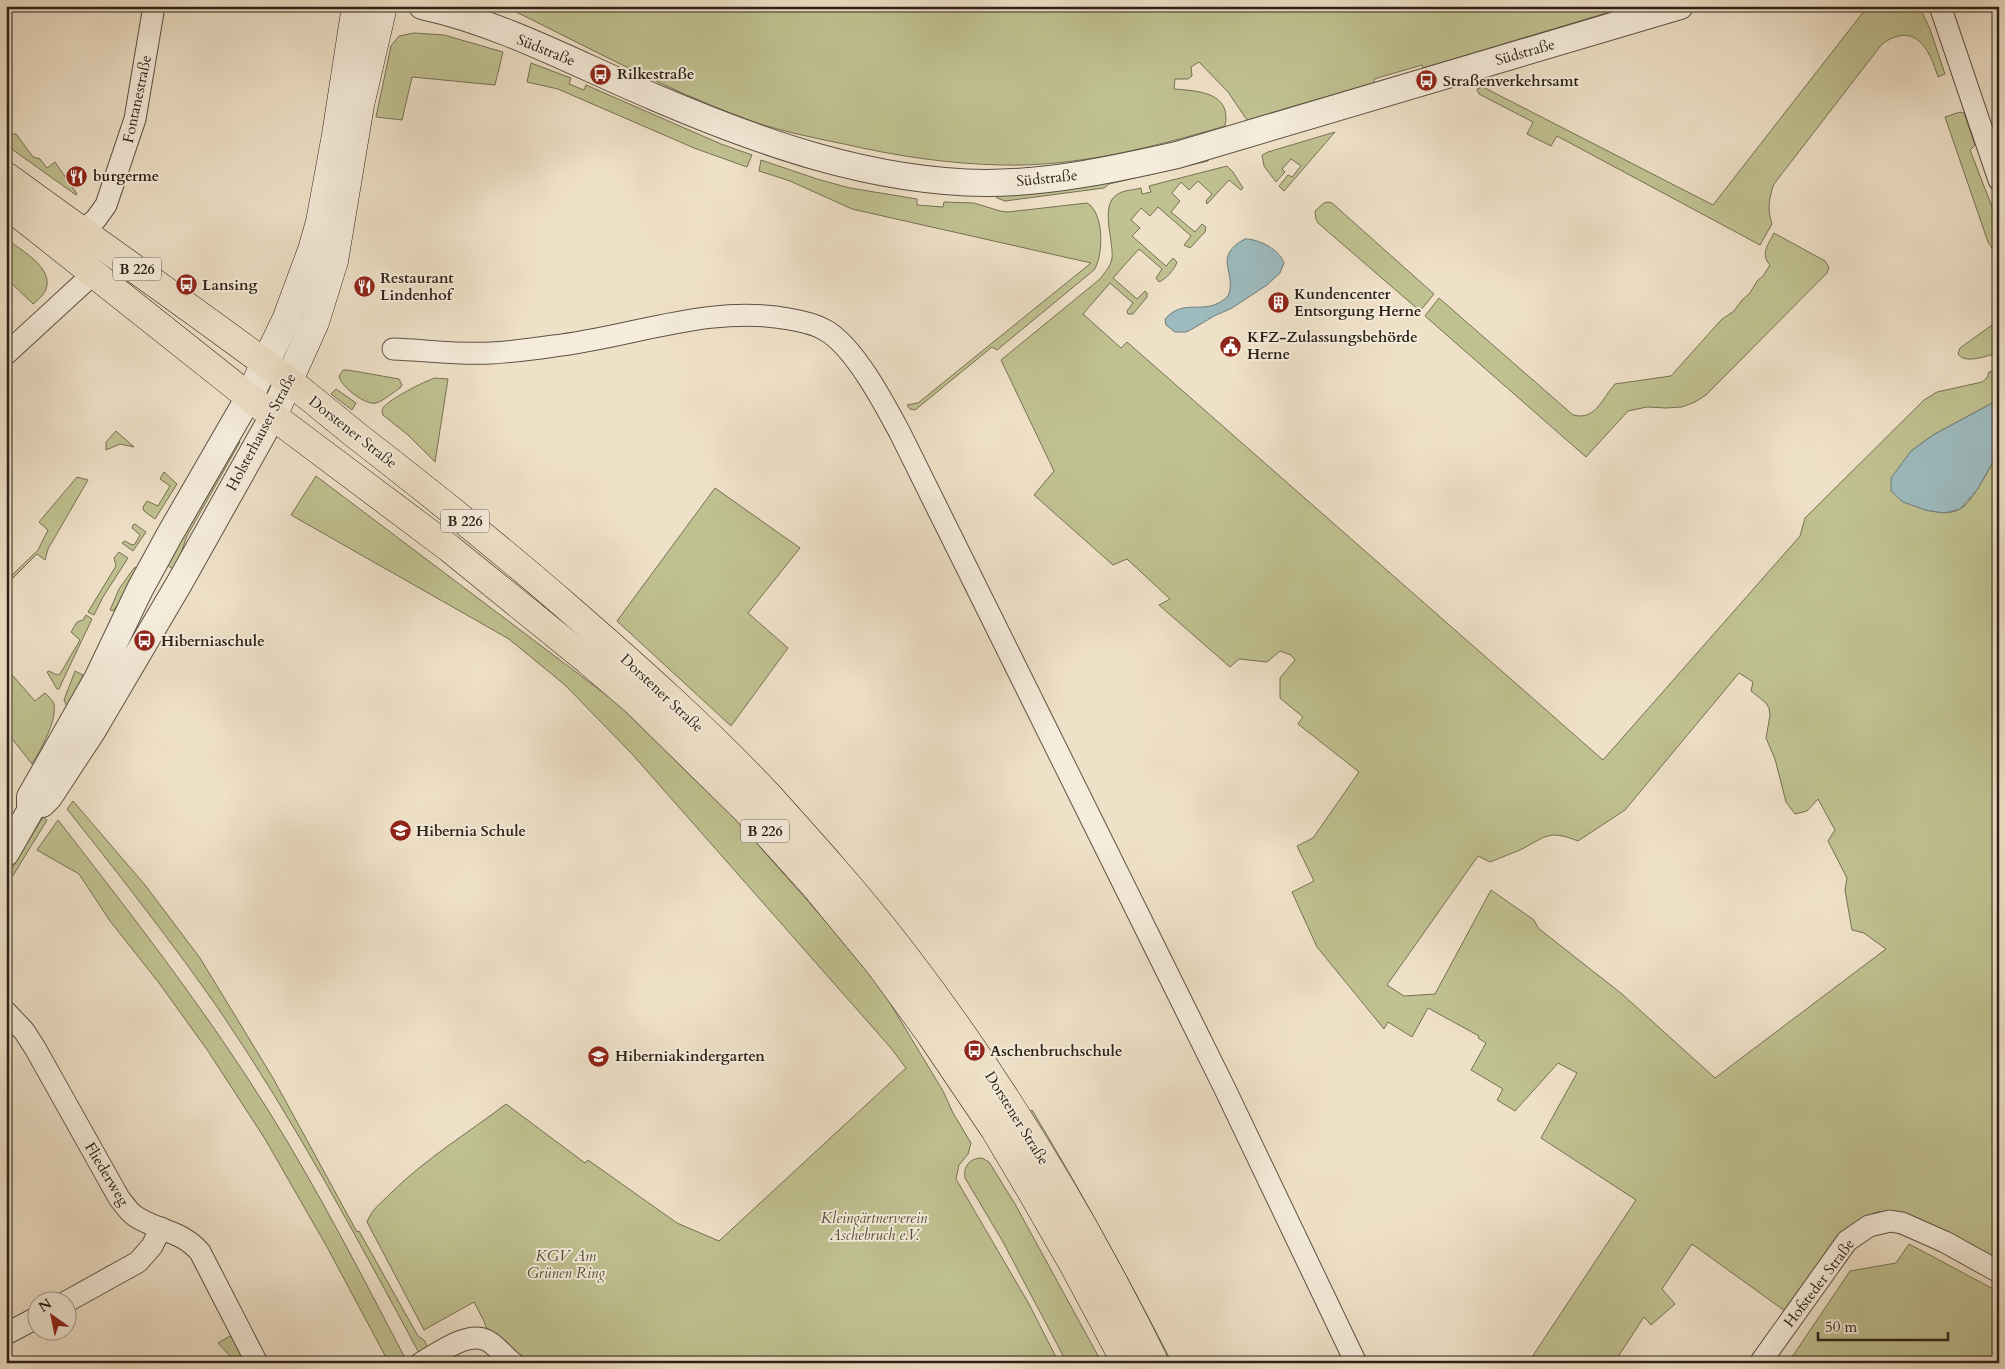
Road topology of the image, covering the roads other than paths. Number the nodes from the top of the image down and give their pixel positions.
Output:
1 (154, 6) edge
2 (356, 6) edge
3 (383, 6) edge
4 (422, 6) edge
5 (1680, 6) edge
6 (1940, 6) edge
7 (6, 176) edge
8 (1999, 180) edge
9 (6, 204) edge
10 (82, 231) junction
11 (45, 234) junction
12 (93, 274) junction
13 (392, 349) dead end
14 (6, 354) edge
15 (266, 364) junction
16 (288, 380) junction
17 (249, 397) junction
18 (273, 416) junction
19 (28, 815) junction
20 (6, 852) edge
21 (6, 1012) edge
22 (161, 1228) junction
23 (1999, 1272) edge
24 (78, 1295) edge
25 (28, 1322) edge
26 (6, 1334) edge
27 (257, 1363) edge
28 (421, 1363) edge
29 (513, 1363) edge
30 (1126, 1363) edge
31 (1155, 1363) edge
32 (1356, 1363) edge
33 (1760, 1363) edge

1 - 10 street, Fontanestraße
2 - 15 main road, Holsterhauser Straße
3 - 16 main road, Holsterhauser Straße
4 - 5 street, Südstraße
6 - 8 street
7 - 10 main road, Dorstener Straße / B 226
9 - 11 main road, Dorstener Straße / B 226
10 - 11 street
10 - 15 main road, Dorstener Straße / B 226
11 - 12 main road, Dorstener Straße / B 226
12 - 14 street
12 - 17 main road, Dorstener Straße / B 226
13 - 32 street
15 - 16 main road, Dorstener Straße / B 226
15 - 17 main road, Holsterhauser Straße
16 - 18 main road, Holsterhauser Straße
16 - 31 main road, Dorstener Straße / B 226
17 - 18 main road, Dorstener Straße / B 226
17 - 19 street, Holsterhauser Straße
18 - 19 street, Holsterhauser Straße
18 - 30 main road, Dorstener Straße / B 226
19 - 20 street, Holsterhauser Straße
21 - 22 street, Fliederweg
22 - 24 street
22 - 27 street, Fliederweg
23 - 33 street, Hofsteder Straße
25 - 26 street
28 - 29 street

